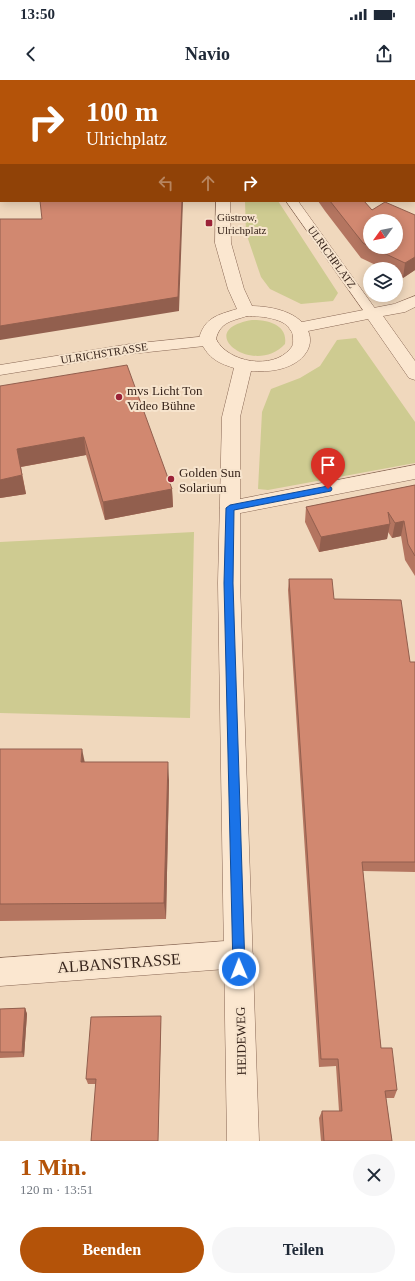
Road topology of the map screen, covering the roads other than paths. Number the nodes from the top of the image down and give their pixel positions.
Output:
1 (223, 202) edge
2 (293, 202) edge
3 (415, 301) edge
4 (246, 311) junction
5 (373, 314) junction
6 (298, 328) junction
7 (208, 341) junction
8 (243, 366) junction
9 (0, 370) edge
10 (415, 374) edge
11 (415, 472) edge
12 (230, 508) junction
13 (239, 954) junction
14 (0, 972) edge
15 (243, 1141) edge

1 - 4 street
2 - 5 lane, ULRICHPLATZ
3 - 5 street
4 - 6 street
4 - 7 street
5 - 6 street
5 - 10 street, ULRICHPLATZ
6 - 8 street
7 - 8 street
7 - 9 street, ULRICHSTRASSE
8 - 12 street, HEIDEWEG
11 - 12 street
12 - 13 street, HEIDEWEG
13 - 14 street, ALBANSTRASSE
13 - 15 street, HEIDEWEG

